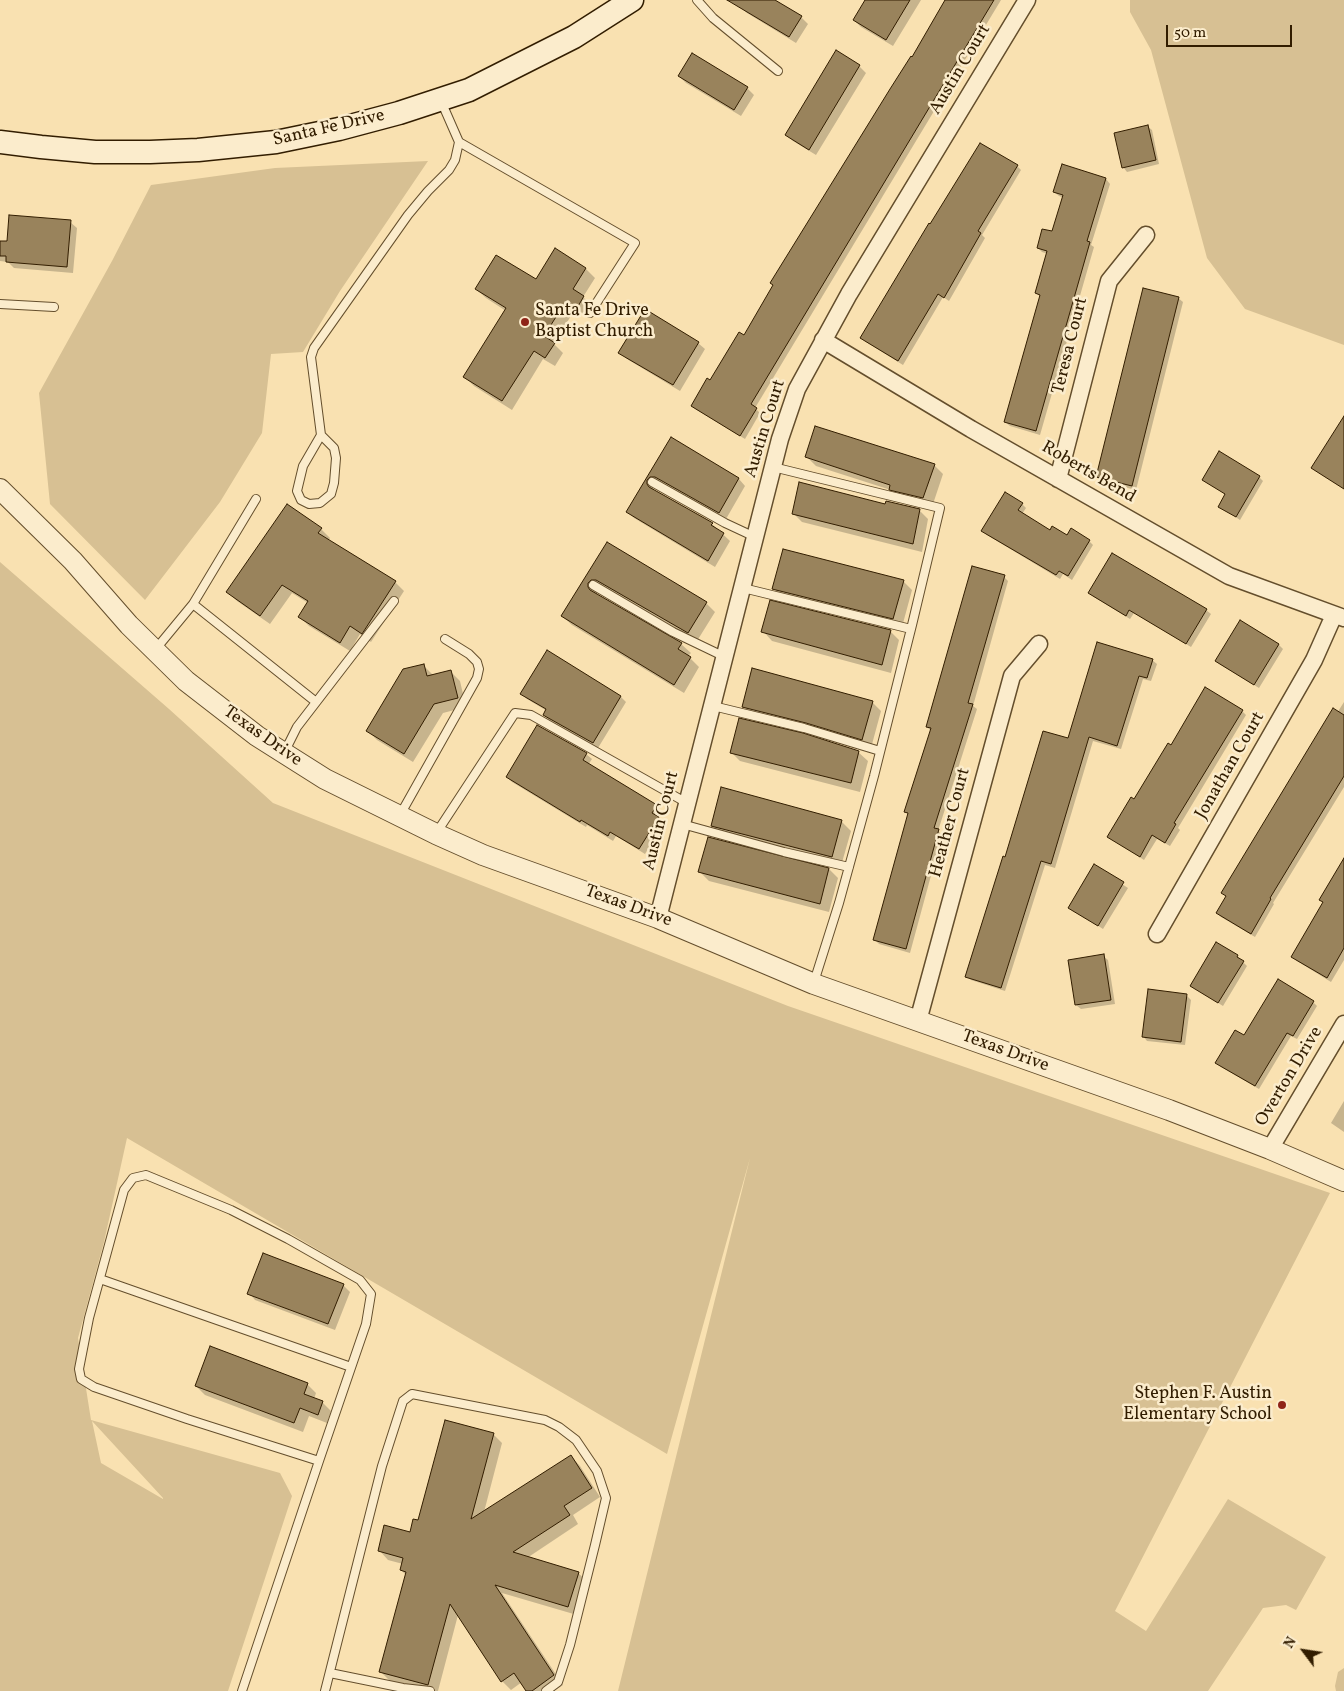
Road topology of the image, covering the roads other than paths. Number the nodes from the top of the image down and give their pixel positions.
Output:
1 (632, 0) edge
2 (697, 0) edge
3 (1027, 0) edge
4 (778, 70) dead end
5 (441, 99) junction
6 (0, 142) edge
7 (459, 142) junction
8 (1146, 235) dead end
9 (0, 304) edge
10 (54, 307) dead end
11 (590, 313) dead end
12 (823, 340) junction
13 (321, 434) junction
14 (773, 467) junction
15 (1058, 478) junction
16 (652, 482) dead end
17 (0, 489) edge
18 (256, 499) dead end
19 (756, 537) junction
20 (593, 585) dead end
21 (742, 588) junction
22 (394, 601) dead end
23 (193, 604) junction
24 (1339, 616) edge
25 (911, 629) junction
26 (445, 640) dead end
27 (1039, 644) dead end
28 (155, 650) junction
29 (725, 657) junction
30 (316, 702) junction
31 (712, 706) junction
32 (880, 751) junction
33 (284, 753) junction
34 (688, 803) junction
35 (399, 816) junction
36 (682, 824) junction
37 (436, 834) junction
38 (849, 867) junction
39 (658, 918) junction
40 (1157, 934) dead end
41 (814, 984) junction
42 (918, 1021) junction
43 (1344, 1024) edge
44 (1270, 1149) junction
45 (1344, 1181) edge
46 (100, 1279) junction
47 (351, 1367) junction
48 (318, 1461) junction
49 (330, 1673) junction
50 (242, 1691) edge
51 (325, 1691) edge
52 (430, 1691) edge
53 (546, 1691) edge

1 - 5 main road, Santa Fe Drive
2 - 4 lane
3 - 12 street, Austin Court
5 - 6 main road, Santa Fe Drive
5 - 7 lane
7 - 11 lane
7 - 13 lane
8 - 15 street, Teresa Court
9 - 10 lane
12 - 14 street, Austin Court
12 - 15 street, Roberts Bend
13 - 13 lane
14 - 19 street, Austin Court
14 - 25 lane
15 - 24 street, Roberts Bend
16 - 19 lane
17 - 28 street, Texas Drive
18 - 23 lane
19 - 21 street, Austin Court
20 - 29 lane
21 - 25 lane
21 - 29 street, Austin Court
22 - 30 lane
23 - 28 lane
23 - 30 lane
24 - 40 street, Jonathan Court
25 - 32 lane
26 - 35 lane
27 - 42 street, Heather Court
28 - 33 street, Texas Drive
29 - 31 street, Austin Court
30 - 33 lane
31 - 32 lane
31 - 34 street, Austin Court
32 - 38 lane
33 - 35 street, Texas Drive
34 - 36 street, Austin Court
34 - 37 lane
35 - 37 street, Texas Drive
36 - 38 lane
36 - 39 street, Austin Court
37 - 39 street, Texas Drive
38 - 41 lane
39 - 41 street, Texas Drive
41 - 42 street, Texas Drive
42 - 44 street, Texas Drive
43 - 44 street, Overton Drive
44 - 45 street, Texas Drive
46 - 47 lane
46 - 47 lane
46 - 48 lane
47 - 48 lane
48 - 50 lane
49 - 51 lane
49 - 52 lane
49 - 53 lane

